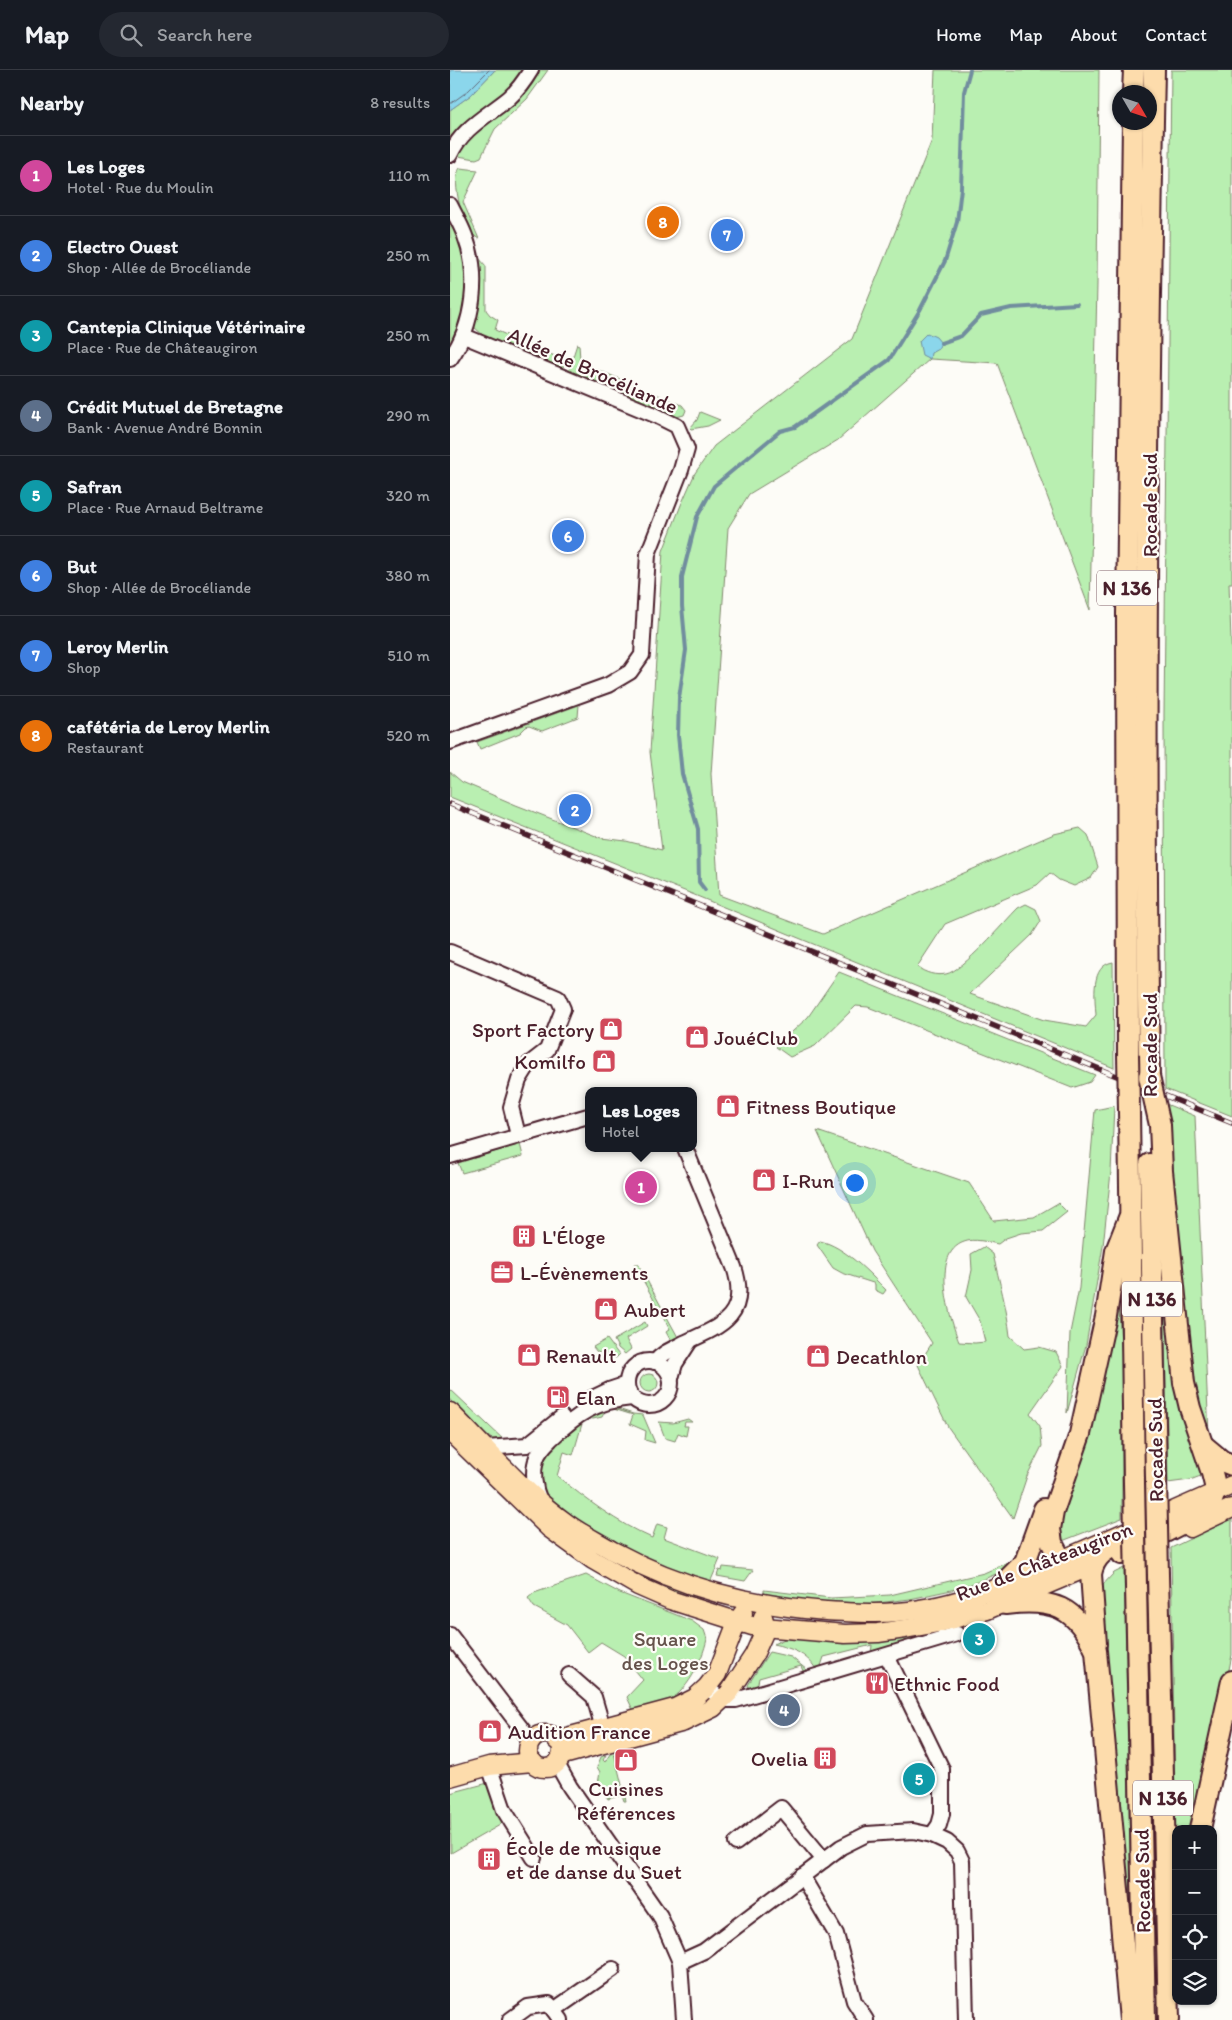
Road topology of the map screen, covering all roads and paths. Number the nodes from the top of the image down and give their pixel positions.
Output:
1 (531, 70) edge
2 (1134, 70) edge
3 (1154, 70) edge
4 (1133, 85) edge
5 (1133, 130) edge
6 (450, 155) edge
7 (450, 205) edge
8 (464, 336) junction
9 (450, 359) edge
10 (450, 742) edge
11 (450, 952) edge
12 (585, 1117) edge
13 (1154, 1123) junction
14 (518, 1135) junction
15 (687, 1152) edge
16 (450, 1156) edge
17 (1129, 1218) junction
18 (690, 1340) junction
19 (655, 1362) junction
20 (671, 1378) junction
21 (627, 1384) junction
22 (632, 1398) junction
23 (1087, 1403) junction
24 (450, 1412) edge
25 (450, 1432) edge
26 (1202, 1444) junction
27 (486, 1448) junction
28 (1232, 1465) edge
29 (1226, 1490) edge
30 (540, 1501) junction
31 (1190, 1504) junction
32 (1232, 1508) edge
33 (1122, 1554) junction
34 (1061, 1560) junction
35 (1092, 1565) junction
36 (1003, 1596) junction
37 (751, 1601) junction
38 (737, 1622) junction
39 (766, 1628) junction
40 (957, 1634) dead end
41 (450, 1635) edge
42 (1096, 1651) junction
43 (887, 1656) junction
44 (569, 1675) dead end
45 (1232, 1680) edge
46 (707, 1687) junction
47 (722, 1700) junction
48 (603, 1728) junction
49 (530, 1751) junction
50 (559, 1753) junction
51 (489, 1766) junction
52 (450, 1777) edge
53 (1201, 1825) edge
54 (932, 1835) junction
55 (736, 1843) dead end
56 (534, 1858) dead end
57 (824, 1860) junction
58 (802, 1876) junction
59 (680, 1962) junction
60 (614, 1969) dead end
61 (1176, 2005) edge
62 (557, 2015) edge
63 (510, 2020) edge
64 (684, 2020) edge
65 (866, 2020) edge
66 (966, 2020) edge
67 (1130, 2020) edge
68 (1145, 2020) edge
69 (1169, 2020) edge
70 (1174, 2020) edge

1 - 6 street
2 - 4 highway
3 - 13 highway, Rocade Sud / N 136, bridge
5 - 17 highway, Rocade Sud / N 136, bridge
7 - 8 street
8 - 9 street
8 - 10 street, Allée de Brocéliande
11 - 14 street
12 - 14 street
13 - 26 highway
13 - 69 highway, Rocade Sud / N 136, bridge
14 - 16 street
15 - 18 street
17 - 23 highway
17 - 68 highway, Rocade Sud / N 136, bridge
18 - 19 street
18 - 20 street
19 - 20 street
19 - 21 street
20 - 22 street
21 - 22 street
21 - 27 street
22 - 30 street
23 - 34 highway
23 - 36 highway
24 - 27 main road, Rue de Châteaugiron
25 - 38 main road, Rue de Châteaugiron
26 - 28 highway
26 - 29 highway
27 - 30 main road, Rue de Châteaugiron
29 - 31 main road, Rue de Châteaugiron
29 - 33 highway
30 - 37 main road, Rue de Châteaugiron
31 - 34 main road, Rue de Châteaugiron
31 - 35 highway
32 - 33 main road, Rue de Châteaugiron
33 - 35 main road, Rue de Châteaugiron
34 - 35 highway
34 - 36 main road, Rue de Châteaugiron
35 - 36 main road, Rue de Châteaugiron
35 - 42 highway
36 - 37 main road, Rue de Châteaugiron
36 - 39 main road, Rue de Châteaugiron
36 - 42 highway
37 - 38 main road
37 - 39 main road
38 - 39 main road, Rue de Châteaugiron
38 - 46 main road
39 - 47 main road
40 - 43 street
41 - 49 street
42 - 67 highway
43 - 47 street
43 - 54 street
44 - 48 street
45 - 53 highway
46 - 47 street
46 - 48 main road
47 - 50 main road
48 - 50 main road
49 - 50 main road
49 - 50 main road
49 - 51 main road
50 - 59 street
51 - 52 main road
51 - 56 street
54 - 57 street
54 - 66 street
55 - 57 street
57 - 58 street
58 - 59 street
58 - 65 street
59 - 64 street
60 - 62 street
61 - 70 highway
62 - 63 street

